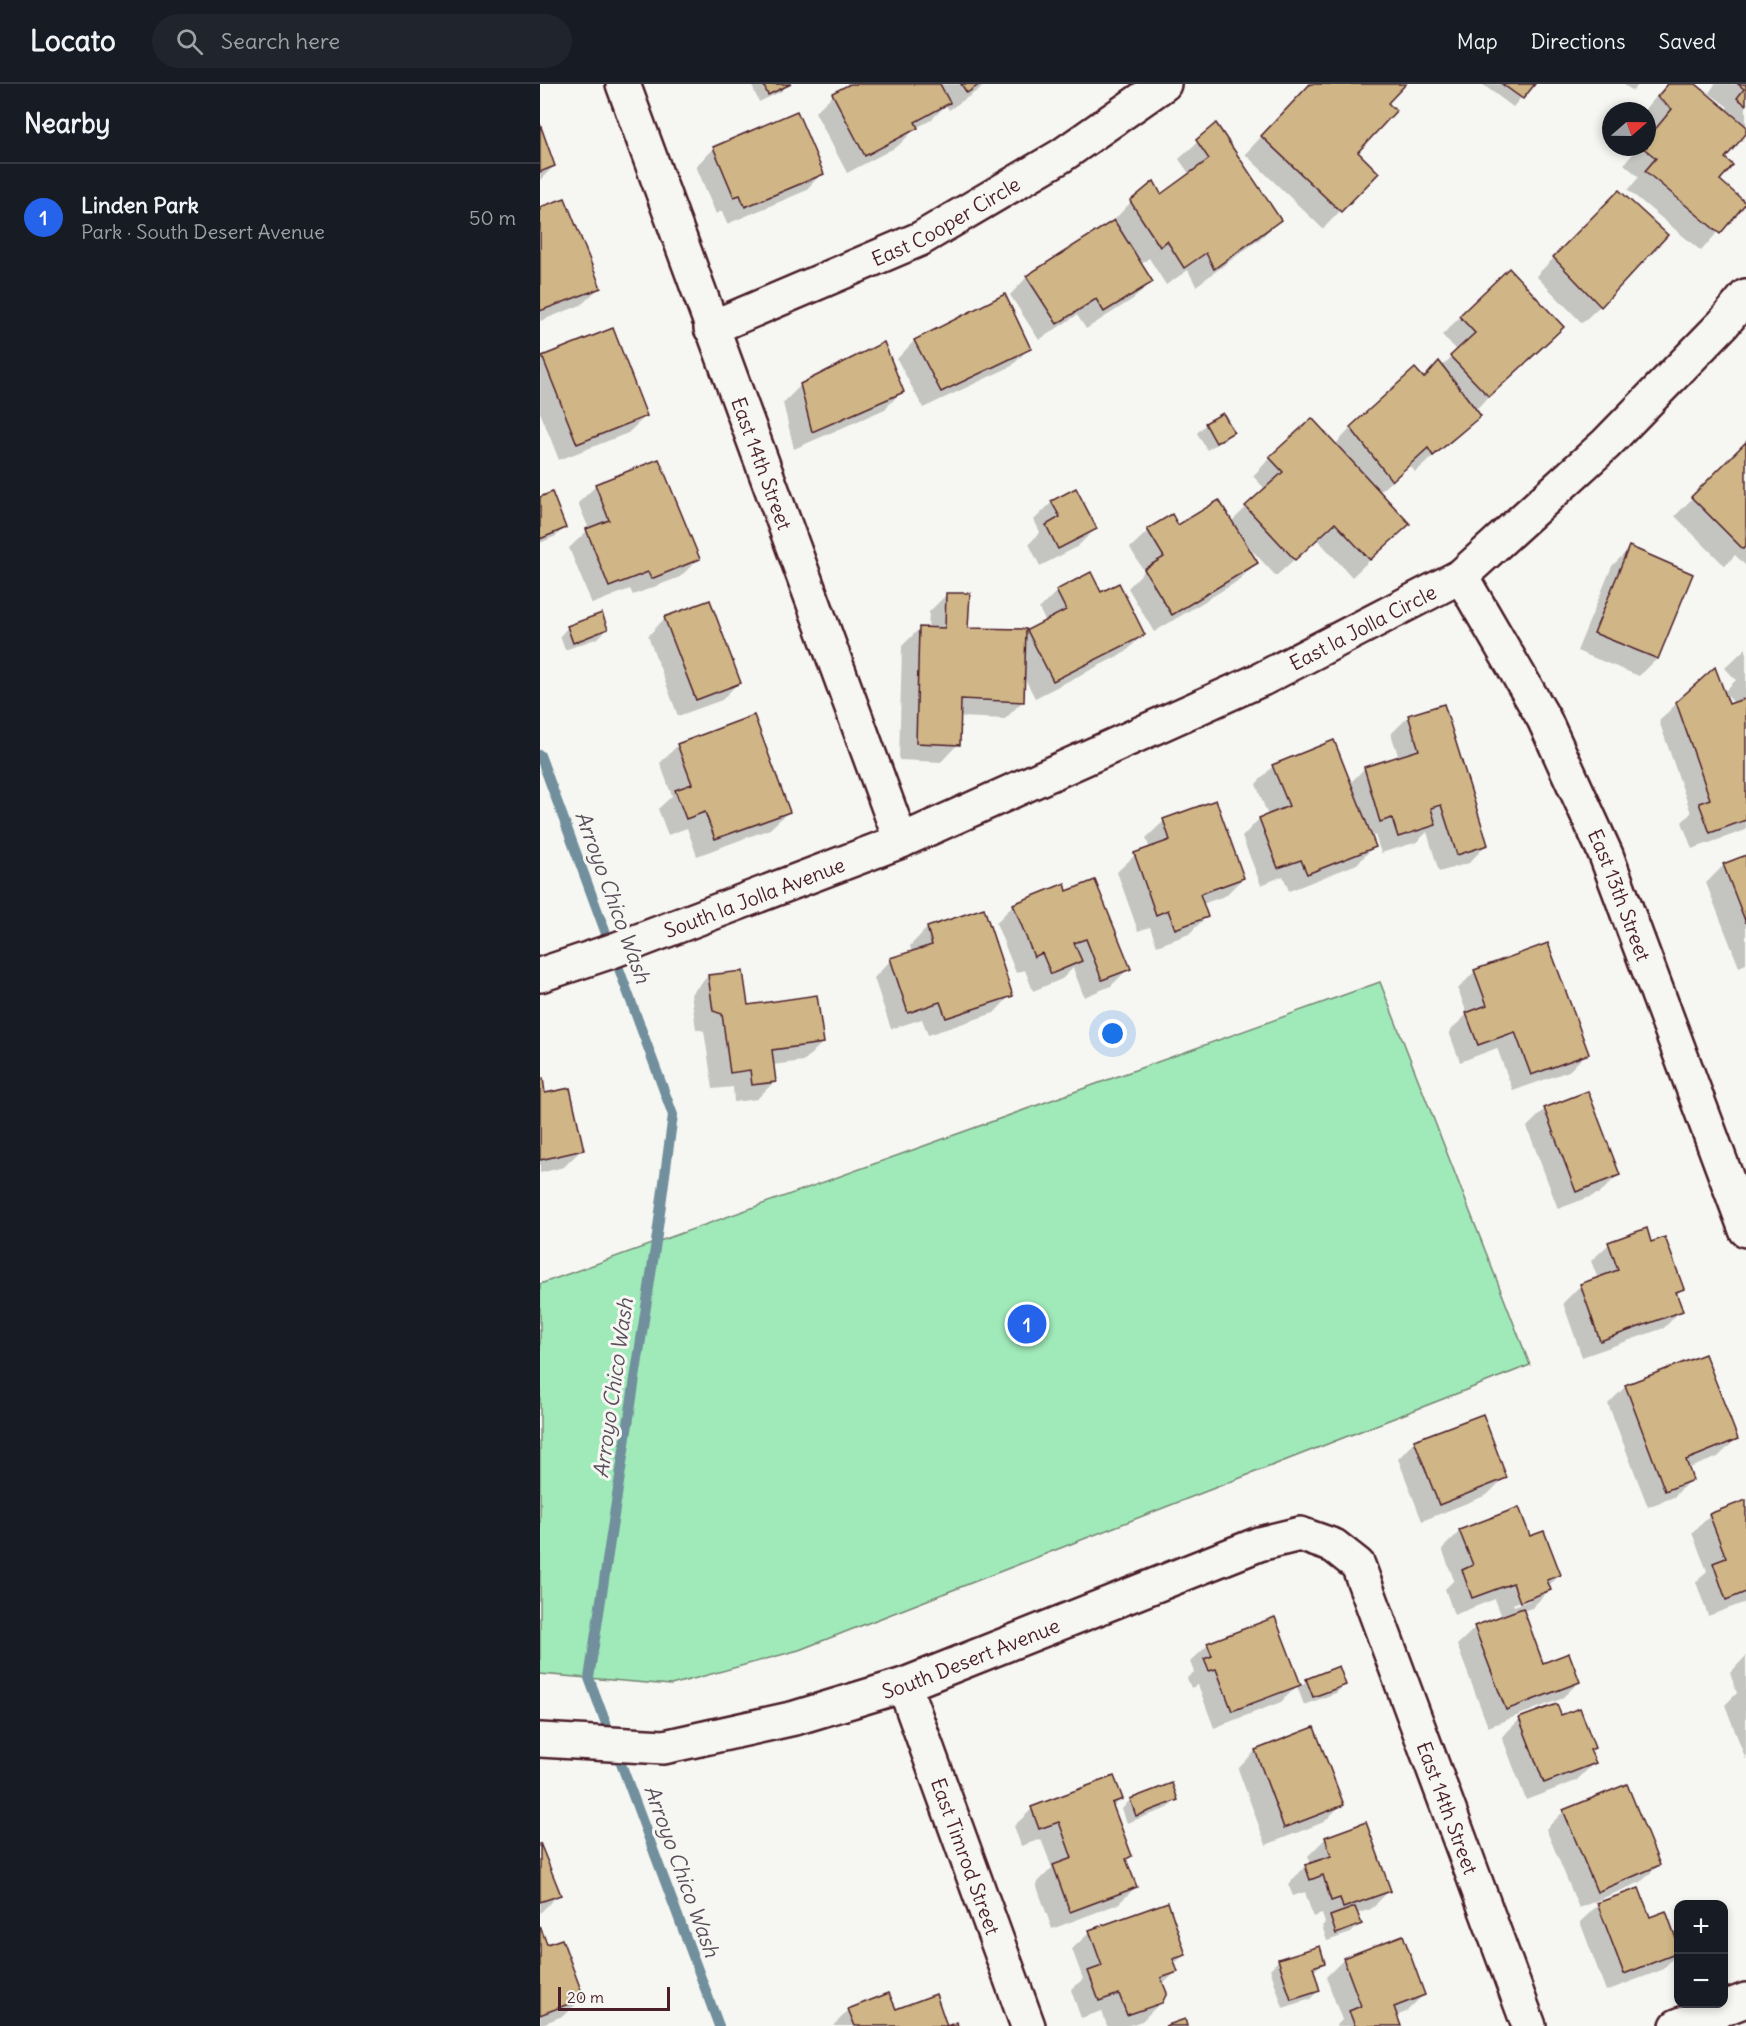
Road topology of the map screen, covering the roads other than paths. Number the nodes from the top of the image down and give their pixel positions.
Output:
1 (623, 84) edge
2 (1164, 84) edge
3 (1746, 296) edge
4 (711, 328) junction
5 (1461, 576) junction
6 (900, 841) junction
7 (540, 975) edge
8 (1746, 1230) edge
9 (1368, 1588) joint
10 (904, 1685) junction
11 (540, 1740) edge
12 (1746, 2000) edge
13 (1028, 2026) edge
14 (1528, 2026) edge
15 (1677, 2026) edge

1 - 4 street, East 14th Street
2 - 4 street, East Cooper Circle
3 - 5 street, East la Jolla Circle
4 - 6 street, East 14th Street
5 - 6 street, East la Jolla Circle
5 - 8 street, East 13th Street
6 - 7 street, South la Jolla Avenue
9 - 10 street, South Desert Avenue
9 - 14 street, East 14th Street
10 - 11 street, South Desert Avenue
10 - 13 street, East Timrod Street
12 - 15 street

